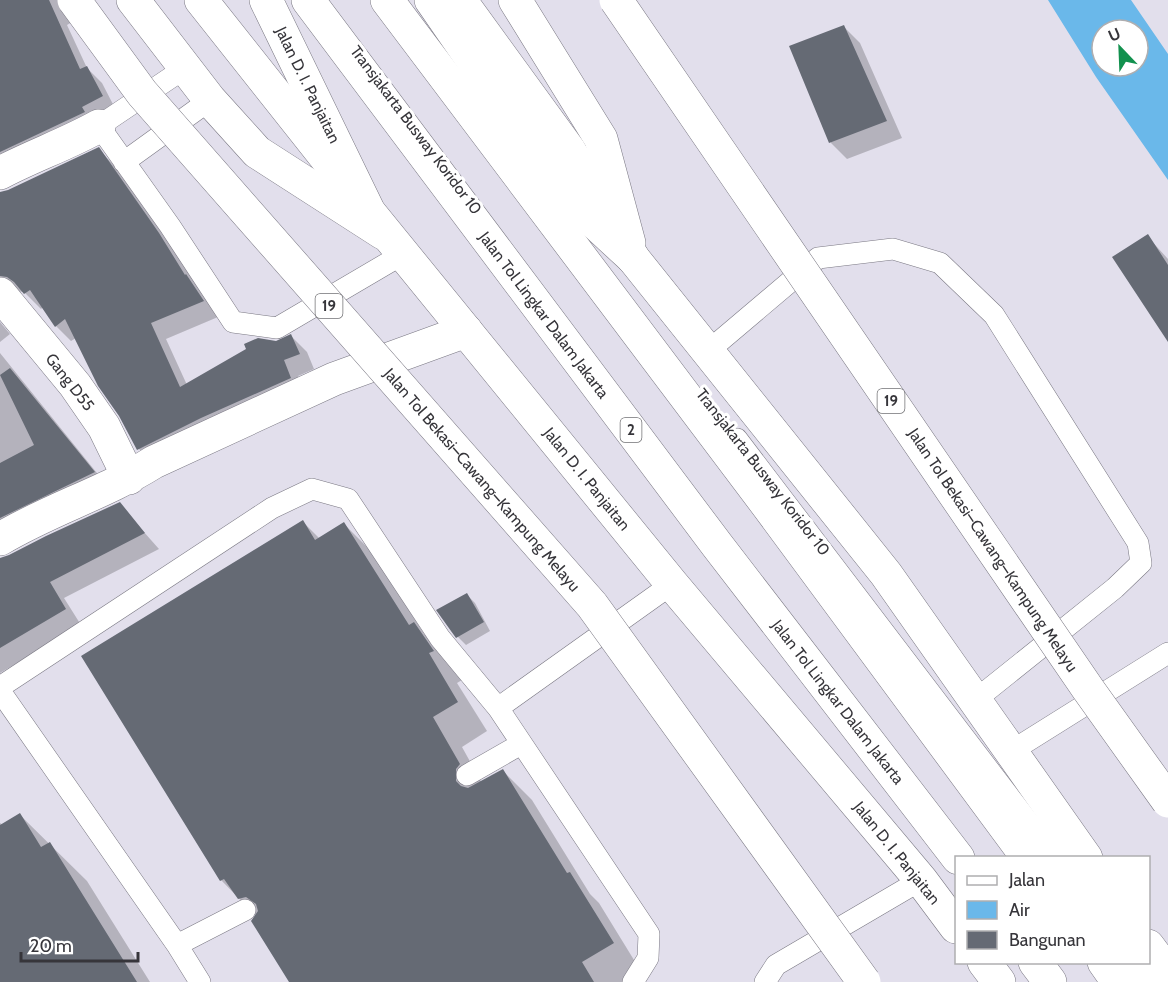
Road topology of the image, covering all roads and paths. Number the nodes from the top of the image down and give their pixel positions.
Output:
1 (74, 0) edge
2 (133, 0) edge
3 (201, 0) edge
4 (266, 0) edge
5 (308, 0) edge
6 (319, 0) edge
7 (387, 0) edge
8 (406, 0) edge
9 (431, 0) edge
10 (460, 0) edge
11 (515, 0) edge
12 (616, 0) edge
13 (185, 68) junction
14 (210, 100) junction
15 (99, 126) junction
16 (124, 162) junction
17 (0, 173) edge
18 (369, 212) junction
19 (396, 245) junction
20 (633, 258) junction
21 (0, 294) edge
22 (466, 331) junction
23 (707, 352) junction
24 (129, 478) junction
25 (0, 538) edge
26 (672, 584) junction
27 (1168, 653) edge
28 (0, 689) edge
29 (974, 701) junction
30 (498, 708) junction
31 (521, 744) junction
32 (1011, 752) junction
33 (467, 775) dead end
34 (1168, 801) edge
35 (956, 856) edge
36 (974, 856) edge
37 (1027, 856) edge
38 (1054, 856) edge
39 (1085, 856) edge
40 (921, 880) junction
41 (245, 910) dead end
42 (955, 924) edge
43 (177, 945) junction
44 (1150, 947) edge
45 (985, 964) edge
46 (1036, 964) edge
47 (1051, 964) edge
48 (1105, 964) edge
49 (1132, 964) edge
50 (1168, 973) edge
51 (200, 982) edge
52 (633, 982) edge
53 (765, 982) edge
54 (864, 982) edge
55 (999, 982) edge
56 (1050, 982) edge
57 (1063, 982) edge
58 (1118, 982) edge
59 (1145, 982) edge

1 - 54 main road, Jalan Tol Bekasi–Cawang–Kampung Melayu / 19, bridge
2 - 13 main road
3 - 18 main road
4 - 18 main road, Jalan D. I. Panjaitan
5 - 35 main road, Jalan Tol Lingkar Dalam Jakarta / 2
6 - 36 lane, Transjakarta Busway Koridor 10
7 - 37 main road
8 - 38 lane, Transjakarta Busway Koridor 10
9 - 20 main road
10 - 20 main road
11 - 20 main road
12 - 34 main road, Jalan Tol Bekasi–Cawang–Kampung Melayu / 19, bridge
13 - 14 main road
13 - 15 lane
14 - 16 lane
14 - 19 main road
15 - 16 lane
15 - 17 main road
16 - 19 lane
18 - 19 main road, Jalan D. I. Panjaitan
19 - 22 main road, Jalan D. I. Panjaitan
20 - 23 main road
21 - 24 main road, Gang D55
22 - 24 main road
22 - 26 main road, Jalan D. I. Panjaitan
23 - 29 main road
23 - 29 lane
24 - 25 main road
26 - 30 lane
26 - 40 main road, Jalan D. I. Panjaitan
27 - 32 lane
28 - 30 lane
28 - 43 lane
29 - 32 main road
30 - 31 lane
31 - 33 lane
31 - 52 lane
32 - 39 main road
40 - 42 main road, Jalan D. I. Panjaitan
40 - 53 lane
41 - 43 lane
43 - 51 lane
44 - 50 main road
45 - 55 main road
46 - 56 main road
47 - 57 lane
48 - 58 main road
49 - 59 lane

